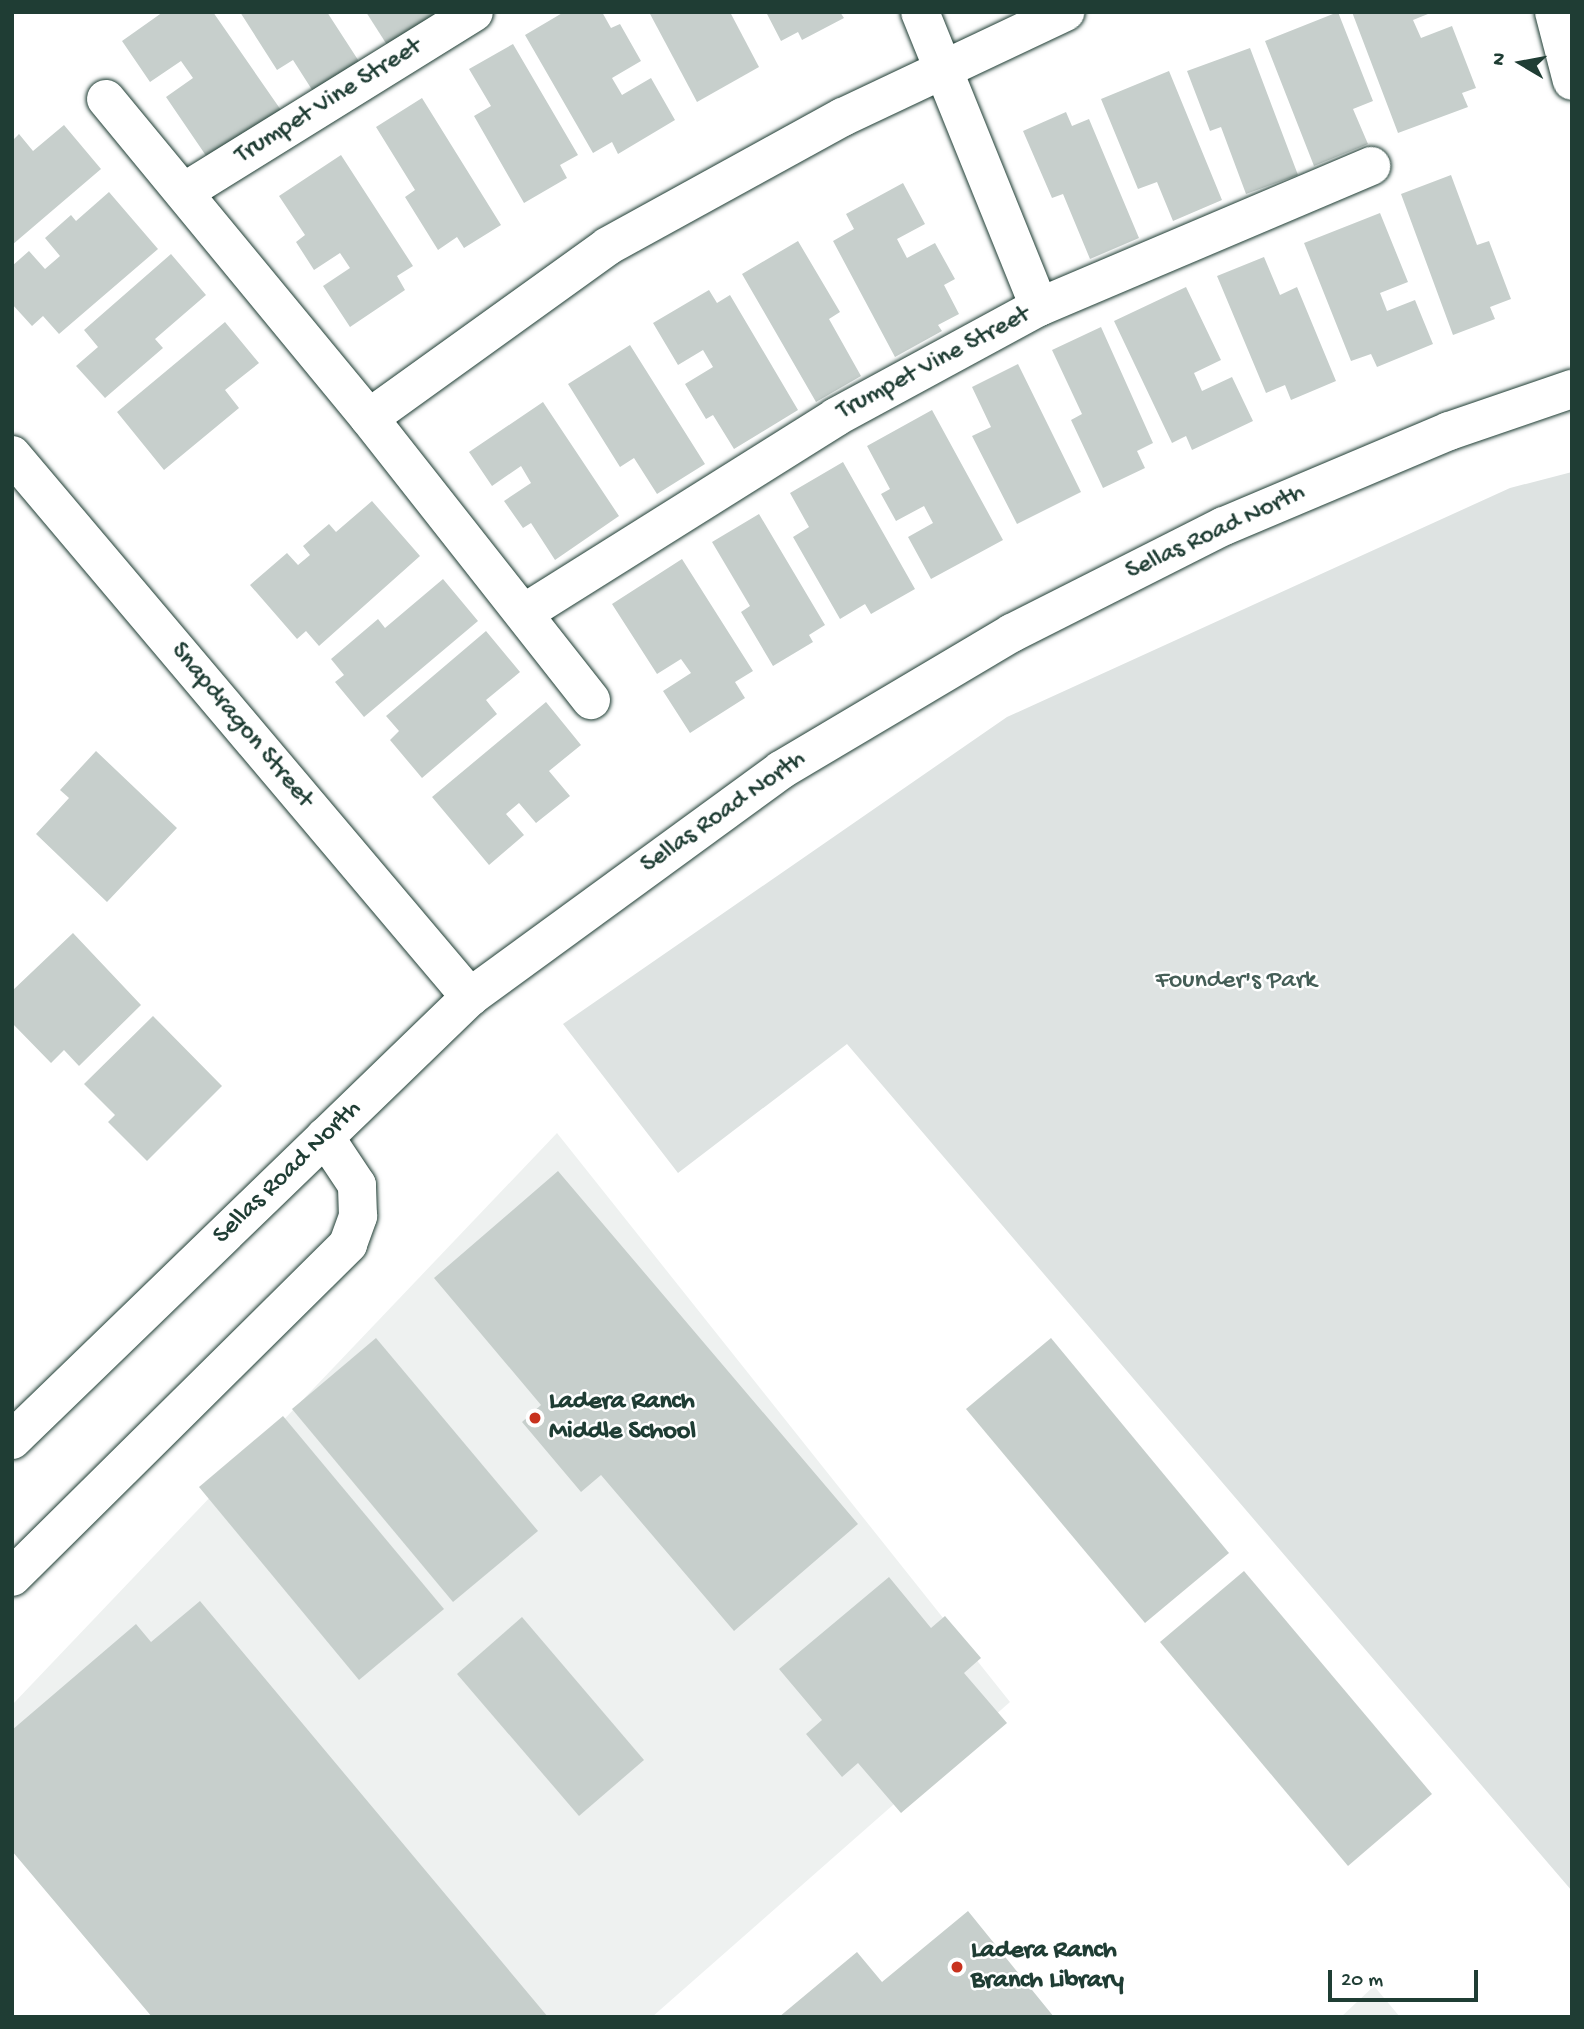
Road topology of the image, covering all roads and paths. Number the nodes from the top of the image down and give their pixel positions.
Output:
1 (474, 12) edge
2 (920, 12) edge
3 (1065, 12) edge
4 (1554, 12) edge
5 (939, 69) junction
6 (1572, 81) edge
7 (106, 99) dead end
8 (1371, 166) dead end
9 (184, 192) junction
10 (1039, 307) junction
11 (1572, 389) edge
12 (369, 418) junction
13 (12, 455) edge
14 (524, 613) junction
15 (591, 700) dead end
16 (470, 997) junction
17 (325, 1137) junction
18 (12, 1440) edge
19 (12, 1577) edge

1 - 9 street, Trumpet Vine Street
2 - 5 street
3 - 5 street
4 - 6 street
5 - 10 street
5 - 12 street
7 - 9 street
8 - 10 street, Trumpet Vine Street
9 - 12 street
10 - 14 street, Trumpet Vine Street
11 - 16 street, Sellas Road North
12 - 14 street
13 - 16 street, Snapdragon Street
14 - 15 street
16 - 17 street, Sellas Road North
17 - 18 street, Sellas Road North
17 - 19 street

